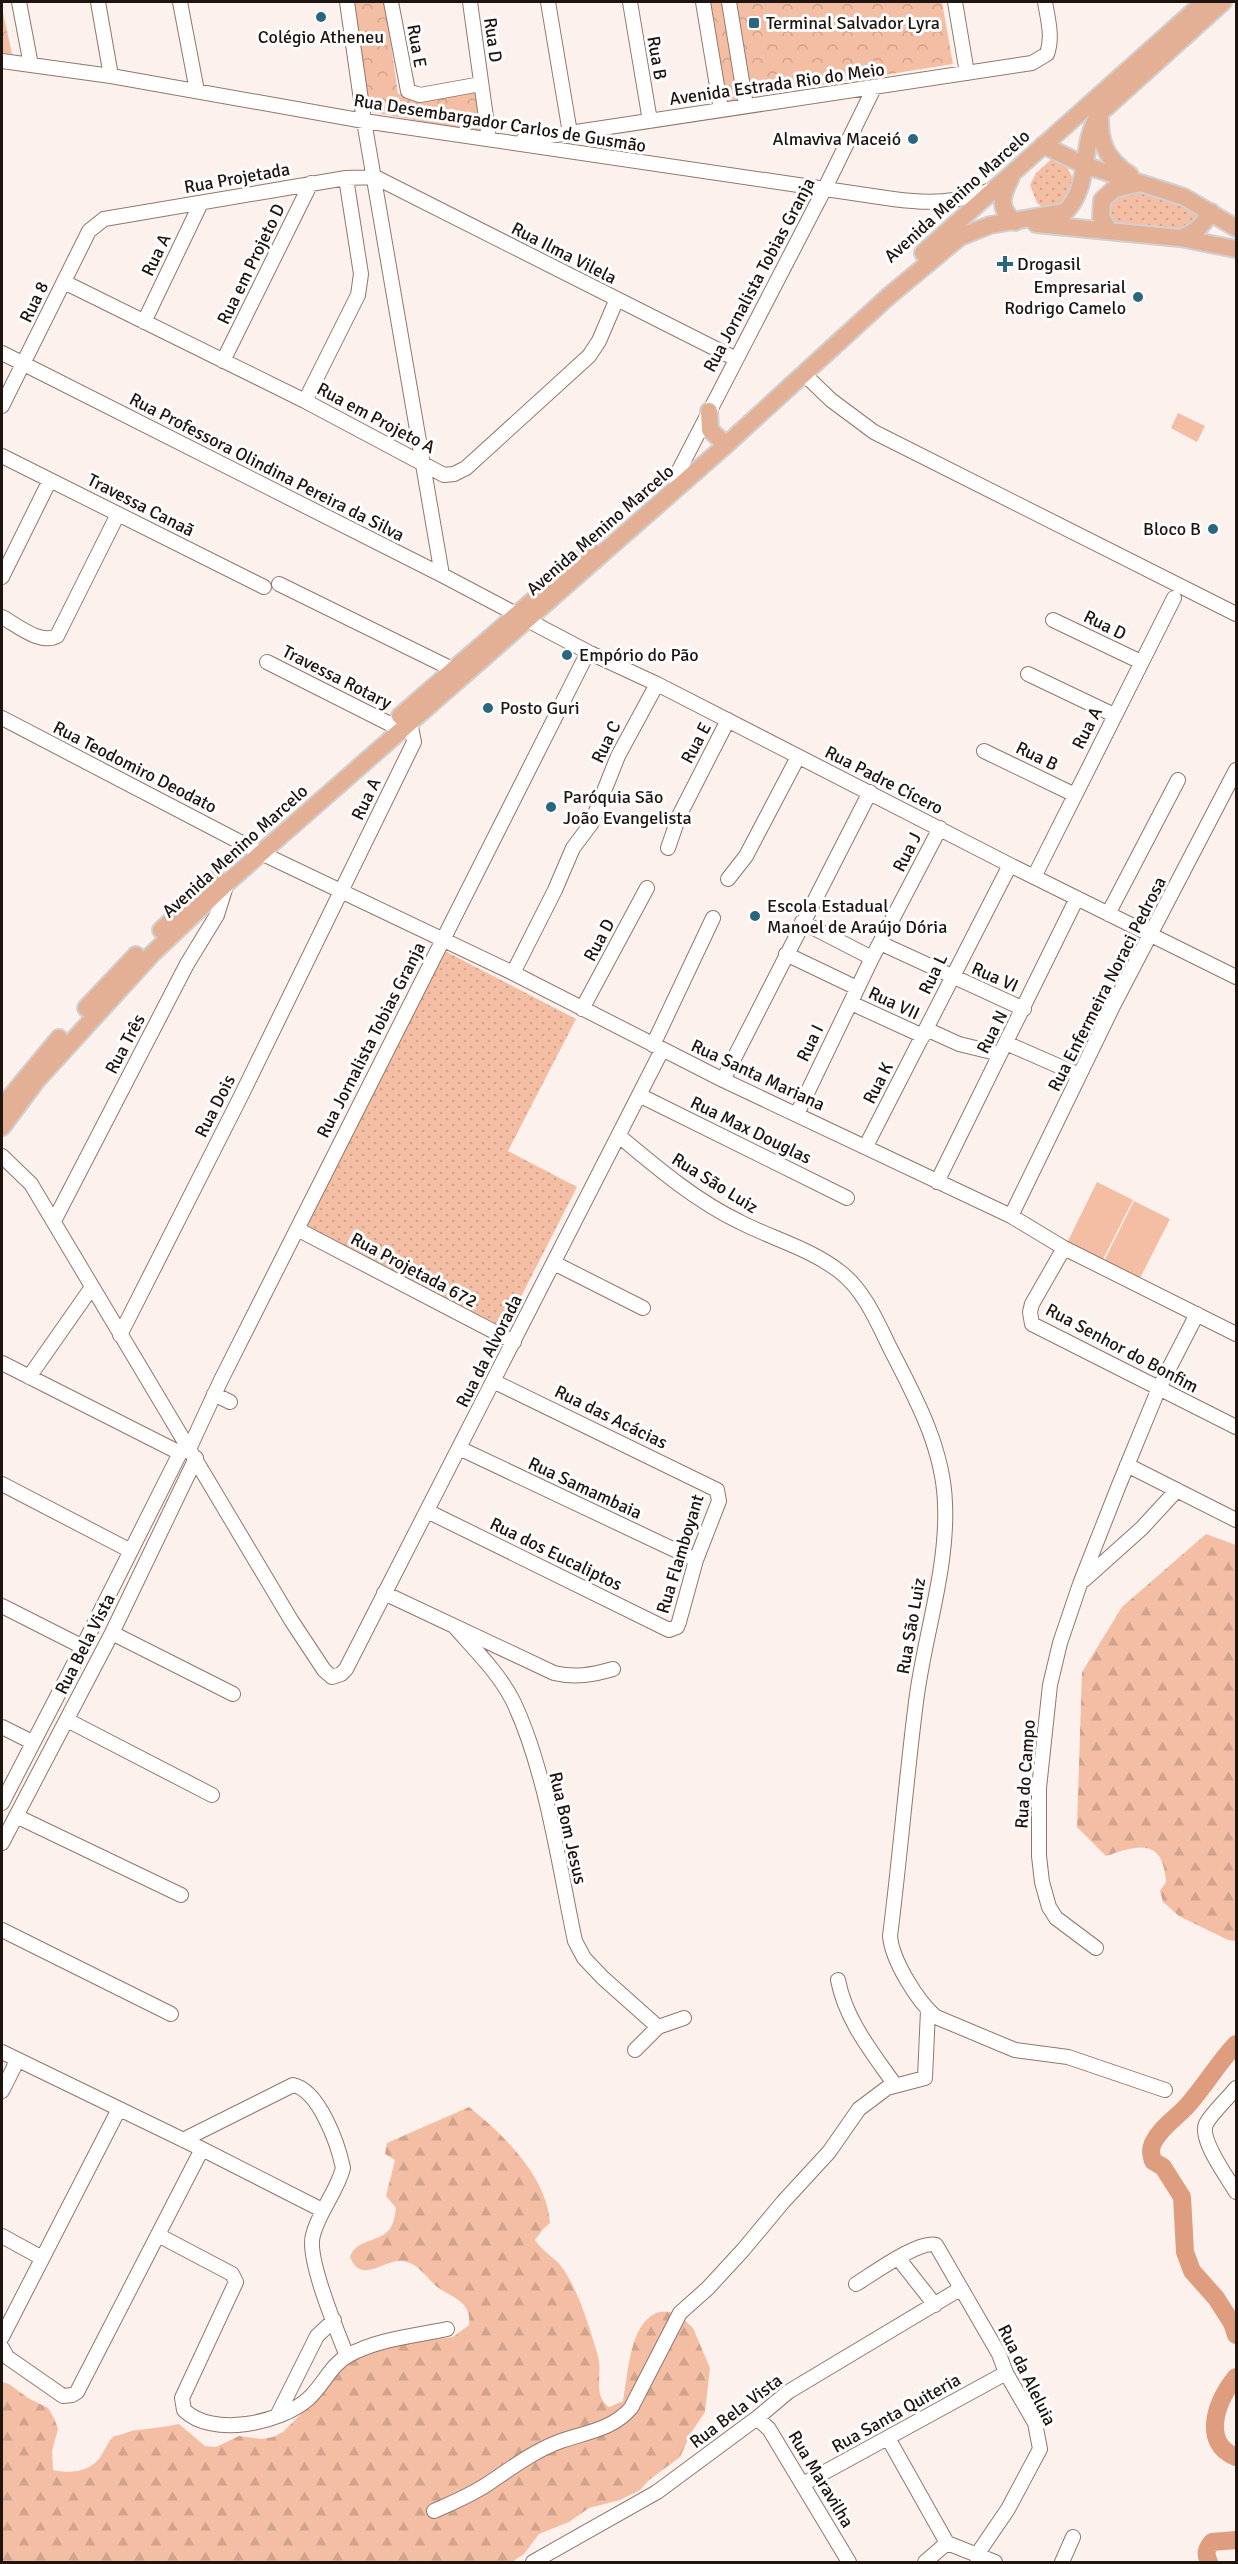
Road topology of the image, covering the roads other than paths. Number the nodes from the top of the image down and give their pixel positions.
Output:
1 (19, 2) edge
2 (98, 2) edge
3 (180, 2) edge
4 (347, 2) edge
5 (391, 2) edge
6 (470, 2) edge
7 (548, 2) edge
8 (630, 2) edge
9 (703, 2) edge
10 (729, 2) edge
11 (955, 2) edge
12 (1045, 2) edge
13 (1204, 2) edge
14 (1223, 2) edge
15 (2, 61) edge
16 (31, 65) junction
17 (968, 73) junction
18 (111, 76) junction
19 (481, 84) junction
20 (874, 88) junction
21 (197, 91) junction
22 (413, 94) joint
23 (746, 106) junction
24 (721, 110) junction
25 (1100, 114) junction
26 (364, 120) junction
27 (650, 121) junction
28 (593, 130) junction
29 (570, 133) junction
30 (489, 139) junction
31 (509, 143) junction
32 (1043, 145) junction
33 (598, 156) junction
34 (1084, 165) junction
35 (1014, 171) junction
36 (375, 177) junction
37 (346, 178) junction
38 (310, 183) junction
39 (1147, 185) junction
40 (825, 188) junction
41 (993, 189) junction
42 (201, 203) junction
43 (1211, 212) junction
44 (104, 219) joint
45 (1014, 222) junction
46 (1236, 228) edge
47 (1109, 231) junction
48 (1180, 238) junction
49 (1236, 249) edge
50 (64, 282) junction
51 (616, 301) junction
52 (144, 322) junction
53 (2, 353) edge
54 (736, 360) junction
55 (223, 361) junction
56 (23, 364) junction
57 (803, 373) junction
58 (305, 401) junction
59 (2, 406) edge
60 (708, 411) junction
61 (722, 442) junction
62 (2, 456) edge
63 (422, 462) junction
64 (675, 478) junction
65 (51, 480) junction
66 (118, 514) junction
67 (442, 575) junction
68 (2, 577) edge
69 (279, 584) dead end
70 (264, 587) dead end
71 (1174, 598) dead end
72 (1236, 614) edge
73 (2, 616) edge
74 (522, 617) junction
75 (1053, 620) dead end
76 (588, 652) junction
77 (267, 662) dead end
78 (1141, 662) junction
79 (452, 669) junction
80 (1028, 674) dead end
81 (657, 684) junction
82 (1114, 715) junction
83 (2, 718) edge
84 (728, 720) junction
85 (410, 722) junction
86 (390, 724) junction
87 (984, 751) dead end
88 (798, 757) junction
89 (1236, 770) edge
90 (1178, 780) dead end
91 (870, 792) junction
92 (1074, 794) junction
93 (940, 828) junction
94 (668, 848) dead end
95 (256, 850) junction
96 (1010, 865) junction
97 (1034, 877) junction
98 (728, 879) dead end
99 (227, 883) junction
100 (647, 888) dead end
101 (341, 891) junction
102 (1077, 898) junction
103 (1108, 914) junction
104 (713, 918) dead end
105 (802, 922) junction
106 (1152, 934) junction
107 (442, 939) junction
108 (880, 943) junction
109 (786, 954) junction
110 (872, 958) junction
111 (513, 973) junction
112 (1236, 977) edge
113 (952, 978) junction
114 (857, 988) junction
115 (851, 1003) junction
116 (582, 1009) junction
117 (1024, 1009) junction
118 (924, 1033) junction
119 (658, 1047) junction
120 (1003, 1048) junction
121 (1079, 1075) junction
122 (723, 1080) junction
123 (639, 1095) junction
124 (3, 1099) edge
125 (797, 1114) junction
126 (2, 1127) edge
127 (619, 1136) junction
128 (866, 1146) junction
129 (3, 1161) edge
130 (937, 1182) junction
131 (847, 1198) dead end
132 (1011, 1216) junction
133 (54, 1221) junction
134 (297, 1229) junction
135 (1064, 1248) junction
136 (554, 1263) junction
137 (92, 1287) junction
138 (643, 1308) dead end
139 (1197, 1314) junction
140 (1236, 1334) edge
141 (120, 1335) junction
142 (514, 1342) junction
143 (2, 1363) edge
144 (29, 1377) junction
145 (493, 1381) junction
146 (1159, 1388) junction
147 (214, 1394) junction
148 (230, 1402) dead end
149 (1236, 1427) edge
150 (459, 1448) junction
151 (188, 1453) junction
152 (1127, 1465) junction
153 (2, 1484) edge
154 (713, 1486) joint
155 (1177, 1490) junction
156 (427, 1511) junction
157 (1236, 1520) edge
158 (130, 1551) junction
159 (696, 1560) junction
160 (1080, 1584) junction
161 (384, 1593) junction
162 (2, 1606) edge
163 (299, 1608) dead end
164 (291, 1620) junction
165 (454, 1626) junction
166 (669, 1630) joint
167 (112, 1633) junction
168 (83, 1647) junction
169 (76, 1660) junction
170 (93, 1669) junction
171 (613, 1669) dead end
172 (233, 1694) dead end
173 (67, 1720) junction
174 (2, 1727) edge
175 (32, 1742) junction
176 (212, 1795) dead end
177 (2, 1803) edge
178 (16, 1816) junction
179 (2, 1843) edge
180 (181, 1895) dead end
181 (2, 1930) edge
182 (1096, 1948) dead end
183 (838, 1980) dead end
184 (927, 2010) junction
185 (171, 2014) dead end
186 (684, 2018) dead end
187 (658, 2027) junction
188 (635, 2050) dead end
189 (2, 2052) edge
190 (17, 2061) junction
191 (895, 2085) junction
192 (1236, 2088) edge
193 (1165, 2090) dead end
194 (2, 2091) edge
195 (119, 2109) junction
196 (183, 2140) junction
197 (202, 2149) junction
198 (1236, 2192) edge
199 (322, 2210) junction
200 (158, 2235) junction
201 (2, 2236) edge
202 (42, 2258) junction
203 (898, 2258) junction
204 (856, 2284) dead end
205 (960, 2289) junction
206 (935, 2305) junction
207 (334, 2320) junction
208 (447, 2329) dead end
209 (2, 2337) edge
210 (2, 2348) edge
211 (347, 2356) junction
212 (1006, 2373) junction
213 (277, 2416) junction
214 (757, 2418) junction
215 (888, 2439) junction
216 (803, 2484) junction
217 (434, 2511) dead end
218 (1073, 2537) dead end
219 (947, 2543) junction
220 (976, 2556) junction
221 (533, 2562) edge
222 (849, 2562) edge
223 (925, 2562) edge
224 (995, 2562) edge
225 (1062, 2562) edge

1 - 16 street
2 - 18 street
3 - 21 street
4 - 26 street
5 - 22 street, Rua E
6 - 19 street, Rua D
7 - 29 street
8 - 27 street, Rua B
9 - 24 street
10 - 23 street
11 - 17 street
12 - 17 street, Avenida Estrada Rio do Meio
13 - 32 main road, Avenida Menino Marcelo
14 - 25 main road, Avenida Menino Marcelo
15 - 16 street, Rua Desembargador Carlos de Gusmão
16 - 18 street, Rua Desembargador Carlos de Gusmão
17 - 20 street, Avenida Estrada Rio do Meio
18 - 21 street, Rua Desembargador Carlos de Gusmão
19 - 22 street, Rua D
19 - 30 street, Rua D
20 - 23 street, Avenida Estrada Rio do Meio
20 - 40 street, Rua Jornalista Tobias Granja
21 - 26 street, Rua Desembargador Carlos de Gusmão
23 - 24 street, Avenida Estrada Rio do Meio
24 - 27 street, Avenida Estrada Rio do Meio
25 - 34 main road, Avenida Menino Marcelo
25 - 39 main road
26 - 30 street, Rua Desembargador Carlos de Gusmão
26 - 36 street
27 - 28 street, Avenida Estrada Rio do Meio
28 - 29 street, Avenida Estrada Rio do Meio
28 - 33 street
29 - 31 street, Avenida Estrada Rio do Meio
30 - 31 street, Rua Desembargador Carlos de Gusmão
31 - 33 street, Rua Desembargador Carlos de Gusmão
32 - 34 main road
32 - 35 main road, Avenida Menino Marcelo
33 - 40 street, Rua Desembargador Carlos de Gusmão
34 - 39 main road
34 - 45 main road, Avenida Menino Marcelo
35 - 41 main road, Avenida Menino Marcelo
35 - 45 main road
36 - 37 street, Rua Projetada
36 - 51 street, Rua Ilma Vilela
36 - 63 street
37 - 38 street, Rua Projetada
37 - 58 street
38 - 42 street, Rua Projetada
38 - 55 street, Rua em Projeto D
39 - 43 main road
39 - 47 main road
40 - 41 street, Rua Desembargador Carlos de Gusmão
40 - 54 street, Rua Jornalista Tobias Granja
41 - 61 main road, Avenida Menino Marcelo
42 - 44 street, Rua Projetada
42 - 52 street, Rua A
43 - 46 main road
43 - 48 main road
44 - 50 street, Rua 8
45 - 47 main road
45 - 57 main road, Avenida Menino Marcelo
47 - 48 main road
48 - 49 main road
50 - 52 street, Rua em Projeto A
50 - 56 street, Rua 8
51 - 54 street, Rua Ilma Vilela
51 - 63 street, Rua em Projeto A
52 - 55 street, Rua em Projeto A
53 - 56 street, Rua Professora Olindina Pereira da Silva
54 - 60 street, Rua Jornalista Tobias Granja
55 - 58 street, Rua em Projeto A
56 - 59 street, Rua 8
56 - 67 street, Rua Professora Olindina Pereira da Silva
57 - 61 main road, Avenida Menino Marcelo
57 - 72 street
58 - 63 street, Rua em Projeto A
60 - 61 main road
60 - 64 street, Rua Jornalista Tobias Granja
61 - 64 main road, Avenida Menino Marcelo
61 - 74 main road, Avenida Menino Marcelo
62 - 65 street, Travessa Canaã
63 - 67 street
64 - 74 main road, Avenida Menino Marcelo
65 - 66 street, Travessa Canaã
65 - 68 street
66 - 70 street, Travessa Canaã
66 - 73 street
67 - 74 street, Rua Professora Olindina Pereira da Silva
69 - 79 street
71 - 78 street, Rua A
74 - 76 street, Rua Padre Cícero
74 - 79 main road, Avenida Menino Marcelo
74 - 85 main road, Avenida Menino Marcelo
75 - 78 street, Rua D
76 - 81 street, Rua Padre Cícero
76 - 107 street, Rua Jornalista Tobias Granja
77 - 86 street, Travessa Rotary
78 - 82 street, Rua A
79 - 86 main road, Avenida Menino Marcelo
80 - 82 street
81 - 84 street, Rua Padre Cícero
81 - 111 street, Rua C
82 - 92 street, Rua A
83 - 95 street, Rua Teodomiro Deodato
84 - 88 street, Rua Padre Cícero
84 - 94 street, Rua E
85 - 95 main road, Avenida Menino Marcelo
85 - 101 street, Rua A
86 - 95 main road, Avenida Menino Marcelo
87 - 92 street, Rua B
88 - 91 street, Rua Padre Cícero
88 - 98 street
89 - 106 street, Rua Enfermeira Noraci Pedrosa
90 - 103 street
91 - 93 street, Rua Padre Cícero
91 - 105 street
92 - 97 street, Rua A
93 - 96 street, Rua Padre Cícero
93 - 108 street, Rua J
95 - 99 main road, Avenida Menino Marcelo
95 - 101 street, Rua Santa Mariana
95 - 124 main road, Avenida Menino Marcelo
96 - 97 street, Rua Padre Cícero
96 - 113 street, Rua L
97 - 102 street, Rua Padre Cícero
99 - 126 main road, Avenida Menino Marcelo
99 - 133 street, Rua Três
100 - 116 street, Rua D
101 - 107 street, Rua Santa Mariana
101 - 141 street, Rua Dois
102 - 103 street, Rua Padre Cícero
102 - 117 street, Rua N
103 - 106 street, Rua Padre Cícero
104 - 119 street, Rua da Alvorada
105 - 109 street
105 - 110 street
106 - 112 street, Rua Padre Cícero
106 - 121 street, Rua Enfermeira Noraci Pedrosa
107 - 111 street, Rua Santa Mariana
107 - 134 street, Rua Jornalista Tobias Granja
108 - 110 street, Rua J
108 - 113 street
109 - 114 street
109 - 122 street
110 - 114 street, Rua J
111 - 116 street, Rua Santa Mariana
113 - 117 street, Rua VI
113 - 118 street, Rua L
114 - 115 street, Rua I
115 - 118 street, Rua VII
115 - 125 street, Rua I
116 - 119 street, Rua Santa Mariana
117 - 120 street, Rua N
118 - 120 street, Rua VII
118 - 128 street, Rua K
119 - 122 street, Rua Santa Mariana
119 - 123 street, Rua da Alvorada
120 - 121 street, Rua VII
120 - 130 street, Rua N
121 - 132 street, Rua Enfermeira Noraci Pedrosa
122 - 125 street, Rua Santa Mariana
123 - 127 street, Rua da Alvorada
123 - 131 street, Rua Max Douglas
125 - 128 street, Rua Santa Mariana
127 - 136 street, Rua da Alvorada
127 - 184 street, Rua São Luiz
128 - 130 street, Rua Santa Mariana
129 - 133 street
130 - 132 street, Rua Santa Mariana
132 - 135 street, Rua Santa Mariana
133 - 137 street
134 - 142 street, Rua Projetada 672
134 - 147 street, Rua Jornalista Tobias Granja
135 - 139 street, Rua Santa Mariana
135 - 146 street, Rua Senhor do Bonfim
136 - 138 street
136 - 142 street, Rua da Alvorada
137 - 141 street
137 - 144 street
139 - 140 street, Rua Santa Mariana
139 - 146 street, Rua do Campo
141 - 151 street
142 - 145 street, Rua da Alvorada
143 - 144 street
144 - 151 street
145 - 150 street, Rua da Alvorada
145 - 154 street, Rua das Acácias
146 - 149 street, Rua Senhor do Bonfim
146 - 152 street, Rua do Campo
147 - 148 street
147 - 151 street, Rua Jornalista Tobias Granja
150 - 156 street, Rua da Alvorada
150 - 159 street, Rua Samambaia
151 - 158 street, Rua Bela Vista
151 - 164 street
151 - 167 street, Rua Bela Vista
152 - 155 street
152 - 160 street, Rua do Campo
153 - 158 street
154 - 159 street, Rua Flamboyant
155 - 157 street
155 - 160 street, Rua do Campo
156 - 161 street, Rua da Alvorada
156 - 166 street, Rua dos Eucaliptos
158 - 168 street, Rua Bela Vista
159 - 166 street, Rua Flamboyant
160 - 182 street, Rua do Campo
161 - 164 street, Rua da Alvorada
161 - 165 street
162 - 168 street
163 - 164 street
165 - 171 street
165 - 187 street, Rua Bom Jesus
167 - 170 street, Rua Bela Vista
167 - 172 street
168 - 169 street, Rua Bela Vista
169 - 170 street
169 - 175 street, Rua Bela Vista
170 - 173 street, Rua Bela Vista
173 - 176 street
173 - 178 street, Rua Bela Vista
174 - 175 street
175 - 177 street, Rua Bela Vista
178 - 179 street, Rua Bela Vista
178 - 180 street
181 - 185 street
183 - 191 street
184 - 191 street
184 - 193 street, Rua São Luiz
186 - 187 street
187 - 188 street
189 - 190 street
190 - 194 street
190 - 195 street
191 - 217 street
192 - 198 street
195 - 196 street
195 - 202 street
196 - 197 street
196 - 199 street
197 - 199 street
197 - 200 street
199 - 207 street
200 - 210 street
200 - 213 street
201 - 202 street
202 - 209 street
203 - 204 street
203 - 205 street, Rua da Aleluia
203 - 206 street
205 - 206 street, Rua Bela Vista
205 - 212 street, Rua da Aleluia
206 - 214 street, Rua Bela Vista
207 - 211 street
207 - 213 street
208 - 211 street
211 - 213 street
212 - 215 street, Rua Santa Quiteria
212 - 220 street, Rua da Aleluia
214 - 216 street, Rua Maravilha
214 - 221 street, Rua Bela Vista
215 - 216 street, Rua Santa Quiteria
215 - 219 street
216 - 222 street, Rua Maravilha
218 - 225 street
219 - 220 street
219 - 223 street
220 - 224 street

